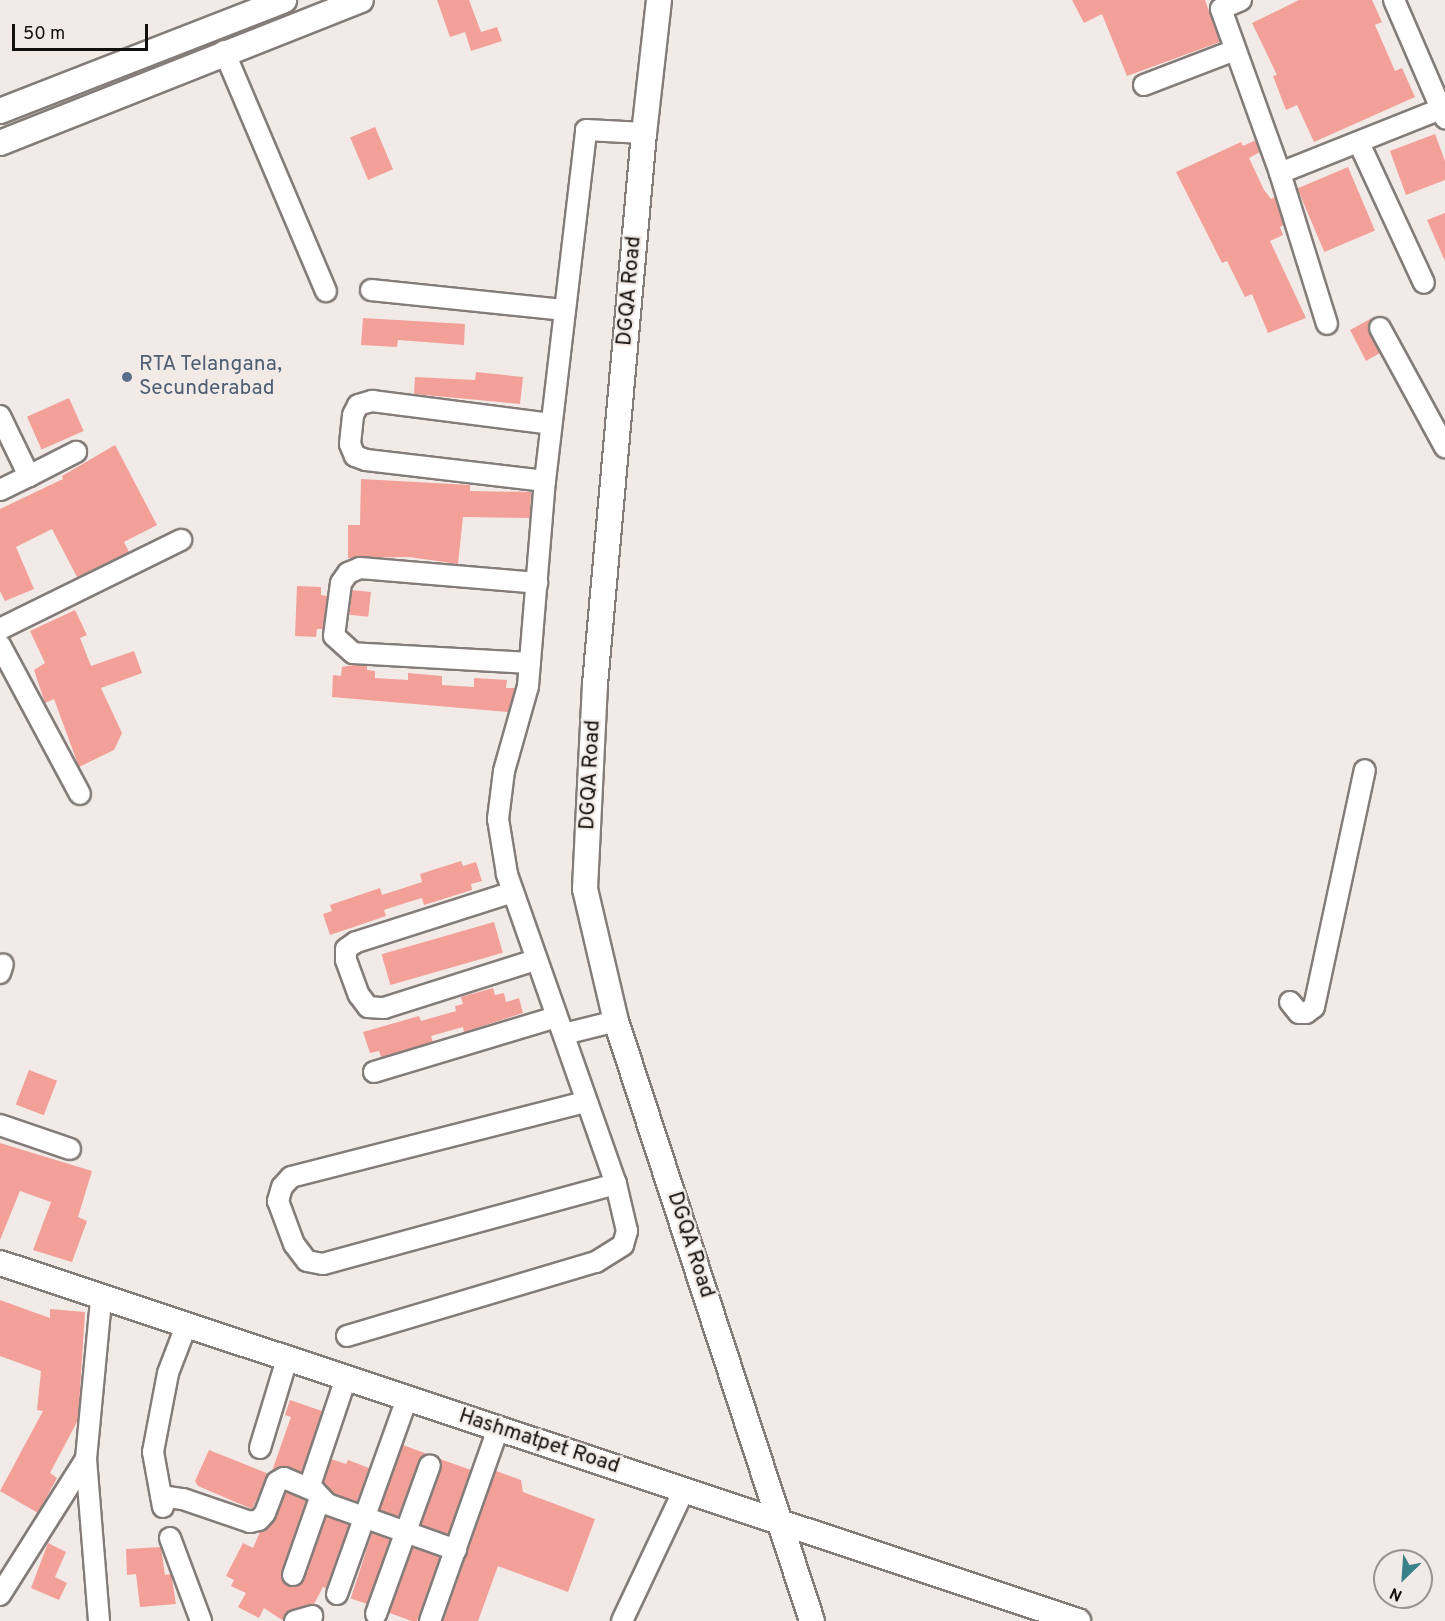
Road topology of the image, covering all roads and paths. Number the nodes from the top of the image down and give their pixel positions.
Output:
1 (284, 0) edge
2 (361, 0) edge
3 (659, 0) edge
4 (1241, 0) edge
5 (1394, 0) edge
6 (1219, 5) edge
7 (1235, 50) junction
8 (224, 51) junction
9 (1144, 85) dead end
10 (0, 111) edge
11 (1443, 114) edge
12 (644, 133) junction
13 (0, 143) edge
14 (1359, 143) junction
15 (1280, 173) junction
16 (1424, 283) dead end
17 (371, 290) dead end
18 (326, 291) dead end
19 (565, 310) junction
20 (1327, 324) dead end
21 (1380, 328) dead end
22 (0, 416) edge
23 (551, 424) junction
24 (1445, 447) edge
25 (76, 452) dead end
26 (30, 476) junction
27 (545, 481) junction
28 (0, 490) edge
29 (181, 540) dead end
30 (537, 583) junction
31 (0, 630) edge
32 (0, 645) edge
33 (530, 663) junction
34 (1365, 770) dead end
35 (80, 794) dead end
36 (513, 891) junction
37 (535, 960) junction
38 (1290, 1002) dead end
39 (616, 1022) junction
40 (560, 1025) junction
41 (374, 1072) dead end
42 (585, 1102) junction
43 (0, 1125) edge
44 (70, 1149) dead end
45 (615, 1184) junction
46 (0, 1263) edge
47 (101, 1299) junction
48 (186, 1326) junction
49 (347, 1336) dead end
50 (287, 1359) junction
51 (346, 1378) junction
52 (407, 1399) junction
53 (498, 1429) junction
54 (260, 1448) dead end
55 (86, 1459) junction
56 (430, 1465) dead end
57 (684, 1490) junction
58 (314, 1493) junction
59 (368, 1517) junction
60 (782, 1523) junction
61 (406, 1531) junction
62 (170, 1538) dead end
63 (456, 1550) junction
64 (293, 1575) dead end
65 (337, 1594) dead end
66 (0, 1595) edge
67 (376, 1614) dead end
68 (99, 1621) edge
69 (201, 1621) edge
70 (430, 1621) edge
71 (622, 1621) edge
72 (812, 1621) edge
73 (1078, 1621) edge

1 - 10 main road
2 - 8 main road
3 - 12 main road, DGQA Road
4 - 6 street
5 - 11 street
6 - 7 street
7 - 9 street
7 - 15 street
8 - 13 main road
8 - 18 street
11 - 14 street
12 - 19 street
12 - 39 main road, DGQA Road
14 - 15 street
14 - 16 street
15 - 20 street
17 - 19 street
19 - 23 street
21 - 24 street
22 - 26 street
23 - 27 street
23 - 27 street
25 - 26 street
26 - 28 street
27 - 30 street
29 - 31 street
30 - 33 street
30 - 33 street
32 - 35 street
33 - 36 street
34 - 38 street
36 - 37 street
36 - 37 street
37 - 40 street
39 - 40 street
39 - 60 main road, DGQA Road
40 - 41 street
40 - 42 street
42 - 45 street
42 - 45 street
43 - 44 street
45 - 49 street
46 - 47 main road, Hashmatpet Road
47 - 48 main road, Hashmatpet Road
47 - 55 street
48 - 50 main road, Hashmatpet Road
48 - 58 street
50 - 51 main road, Hashmatpet Road
50 - 54 street
51 - 52 main road, Hashmatpet Road
51 - 58 street
52 - 53 main road, Hashmatpet Road
52 - 59 street
53 - 57 main road, Hashmatpet Road
53 - 63 street
55 - 66 street
55 - 68 street
56 - 61 street
57 - 60 main road, Hashmatpet Road
57 - 71 street
58 - 59 street
58 - 64 street
59 - 61 street
59 - 65 street
60 - 72 main road, DGQA Road
60 - 73 main road, Hashmatpet Road
61 - 63 street
61 - 67 street
62 - 69 street
63 - 70 street

